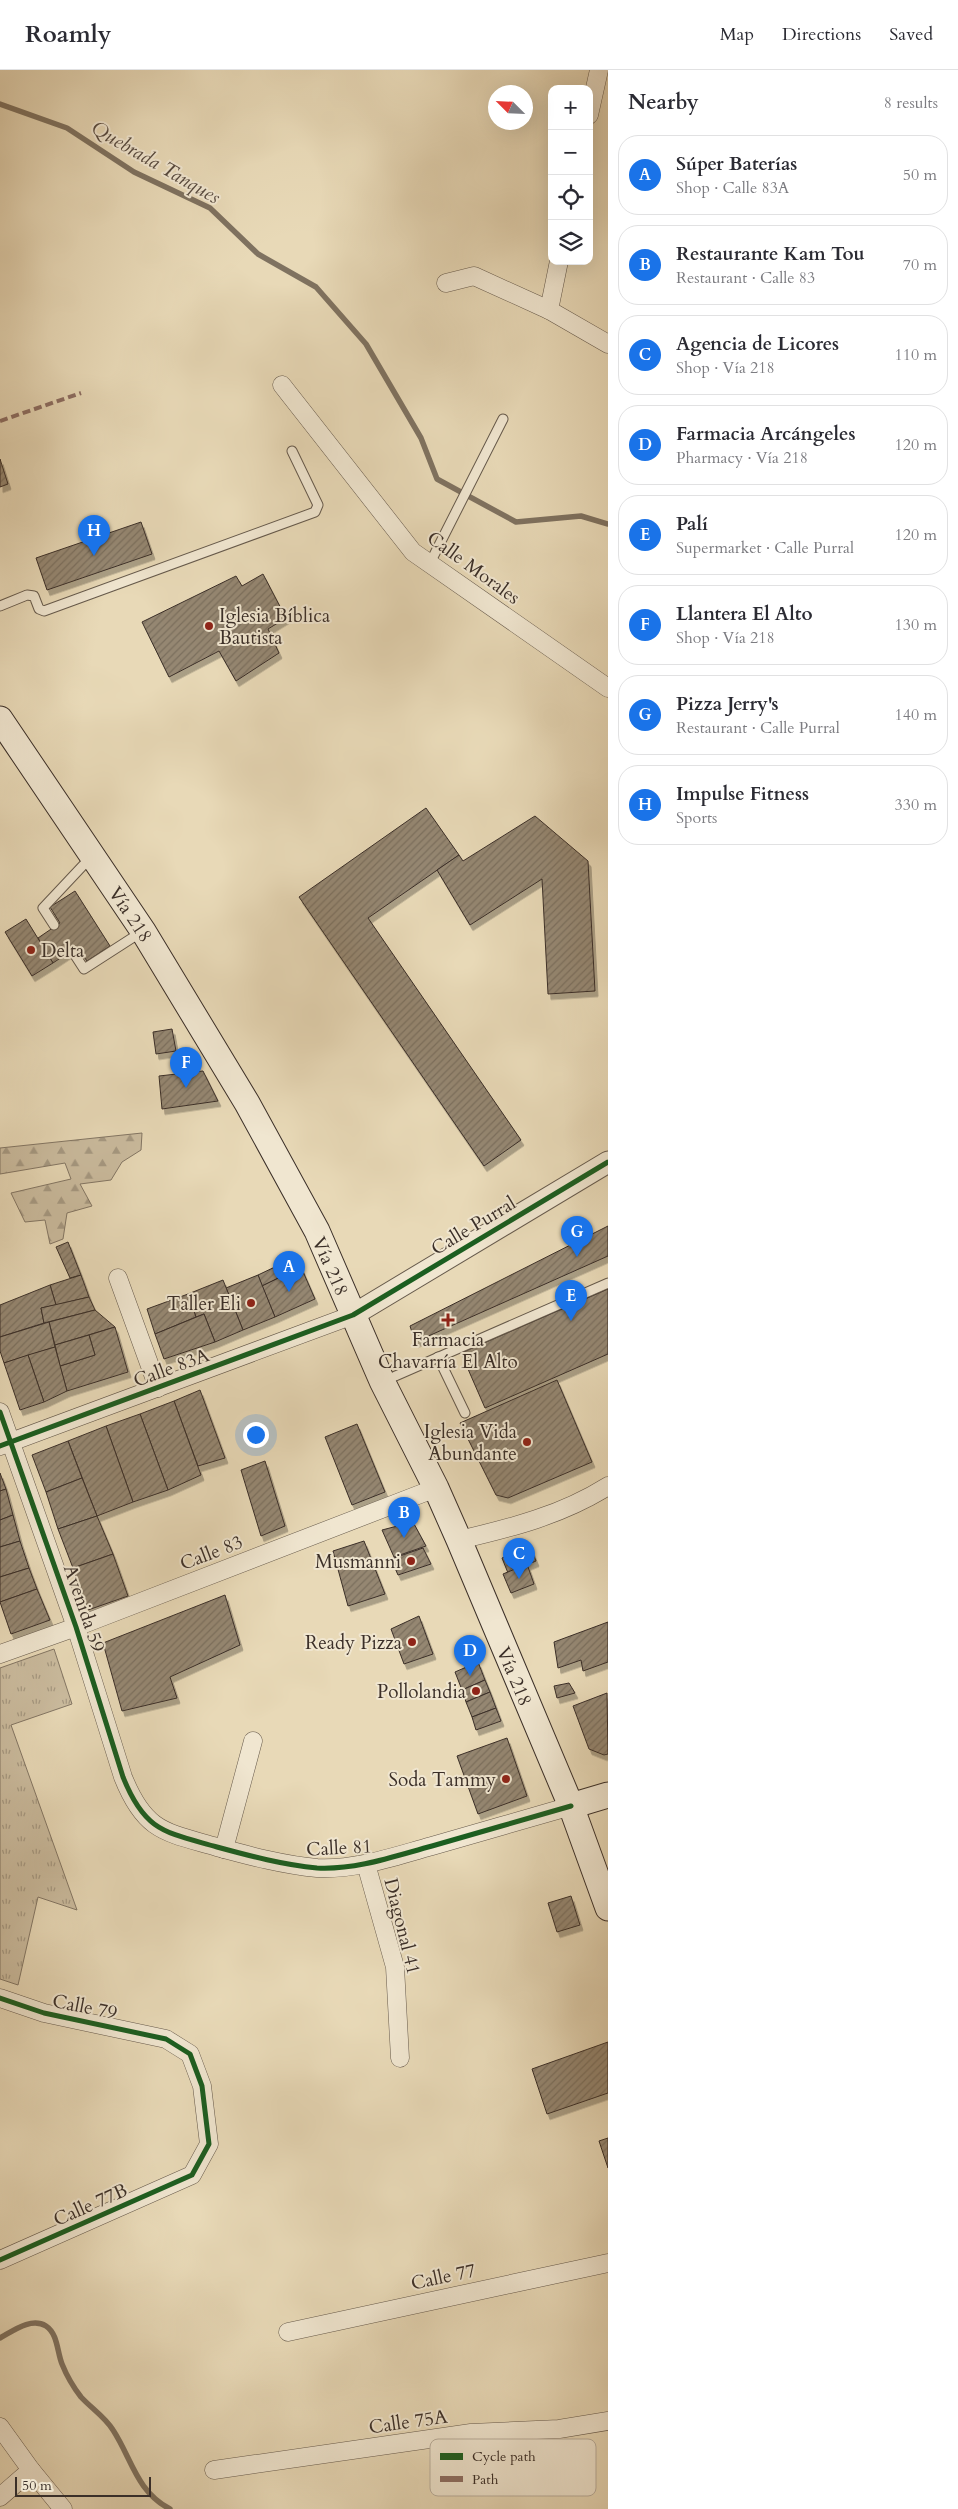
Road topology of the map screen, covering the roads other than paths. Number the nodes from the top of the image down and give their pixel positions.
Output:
1 (599, 70) edge
2 (601, 96) edge
3 (593, 109) edge
4 (558, 265) edge
5 (446, 284) dead end
6 (548, 310) junction
7 (608, 344) edge
8 (282, 385) dead end
9 (503, 419) dead end
10 (292, 451) dead end
11 (430, 563) junction
12 (0, 606) edge
13 (608, 688) edge
14 (0, 720) edge
15 (92, 856) junction
16 (54, 925) dead end
17 (144, 931) junction
18 (73, 952) dead end
19 (608, 1162) edge
20 (118, 1278) dead end
21 (608, 1283) edge
22 (353, 1315) junction
23 (438, 1356) junction
24 (382, 1381) junction
25 (158, 1388) junction
26 (0, 1412) edge
27 (465, 1413) dead end
28 (6, 1445) edge
29 (608, 1486) edge
30 (436, 1488) junction
31 (459, 1540) junction
32 (76, 1627) junction
33 (0, 1654) edge
34 (253, 1741) dead end
35 (608, 1795) edge
36 (571, 1806) junction
37 (142, 1814) joint
38 (224, 1849) junction
39 (366, 1864) junction
40 (608, 1908) edge
41 (0, 1998) edge
42 (400, 2058) dead end
43 (192, 2176) joint
44 (0, 2260) edge
45 (608, 2263) edge
46 (288, 2332) dead end
47 (608, 2421) edge
48 (0, 2427) edge
49 (30, 2470) junction
50 (214, 2470) dead end
51 (0, 2497) edge
52 (63, 2509) edge

1 - 2 street
2 - 3 street
4 - 6 street
5 - 6 street
6 - 7 street
8 - 11 street, Calle Morales
9 - 11 lane
10 - 12 lane
11 - 13 street, Calle Morales
14 - 15 main road, Vía 218
15 - 16 lane
15 - 17 main road, Vía 218
17 - 18 lane
17 - 22 main road, Vía 218
19 - 22 street, Calle Purral
20 - 25 street
21 - 23 lane
22 - 24 main road, Vía 218
22 - 25 street, Calle 83A
23 - 24 lane
23 - 27 lane
24 - 30 main road, Vía 218
25 - 28 street, Calle 83A
26 - 28 street, Avenida 59
28 - 32 street, Avenida 59
29 - 31 street
30 - 31 main road, Vía 218
30 - 32 street, Calle 83
31 - 36 main road, Vía 218
32 - 33 street, Calle 83
32 - 37 street, Avenida 59
34 - 38 street
35 - 36 main road
36 - 39 street, Calle 81
36 - 40 main road, Vía 218
37 - 38 street, Calle 81
38 - 39 street, Calle 81
39 - 42 street, Diagonal 41
41 - 43 street, Calle 79
43 - 44 street, Calle 77B
45 - 46 street, Calle 77
47 - 50 street, Calle 75A
48 - 49 street
49 - 51 street
49 - 52 street

